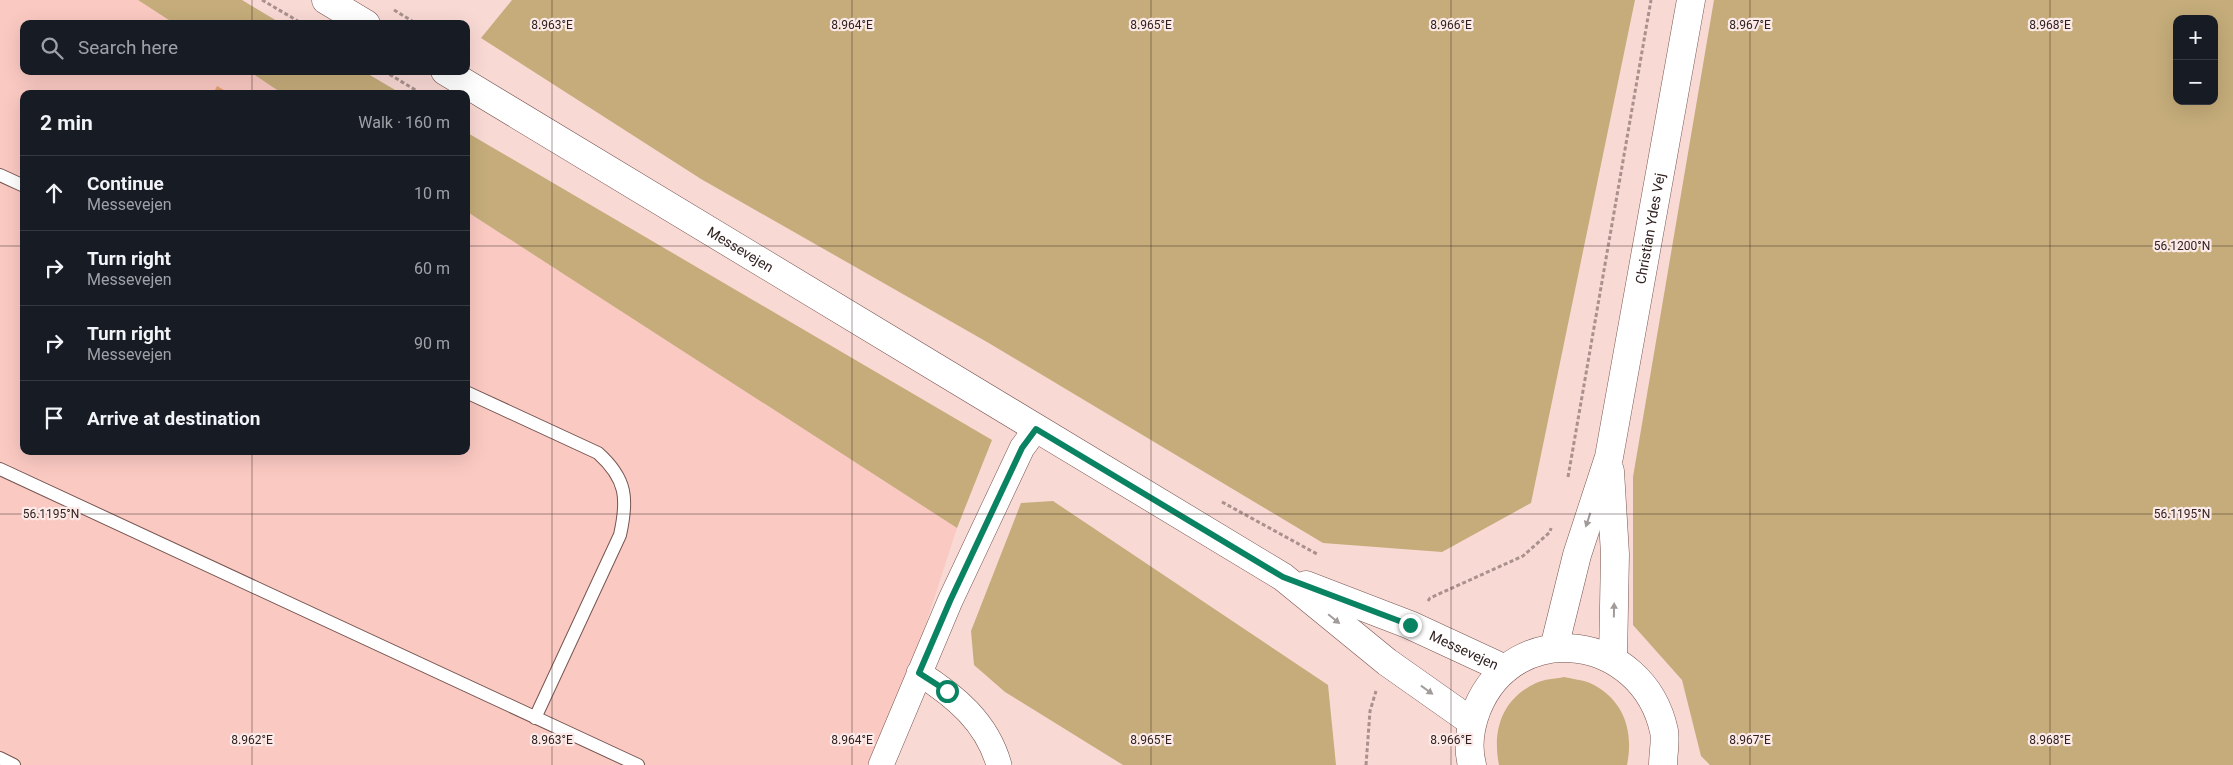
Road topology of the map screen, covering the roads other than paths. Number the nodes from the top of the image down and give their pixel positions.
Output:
1 (326, 0) edge
2 (1691, 0) edge
3 (359, 20) edge
4 (452, 75) edge
5 (0, 175) edge
6 (20, 184) edge
7 (470, 394) edge
8 (1036, 429) junction
9 (1609, 457) junction
10 (0, 468) edge
11 (1283, 577) junction
12 (1554, 648) junction
13 (1613, 659) junction
14 (1505, 669) junction
15 (919, 673) junction
16 (535, 718) junction
17 (1472, 722) junction
18 (0, 758) edge
19 (14, 765) edge
20 (638, 765) edge
21 (881, 765) edge
22 (999, 765) edge
23 (1472, 765) edge
24 (1662, 765) edge

1 - 3 main road
2 - 9 main road, Christian Ydes Vej
4 - 8 main road, Messevejen
5 - 6 lane
7 - 16 lane
8 - 11 main road, Messevejen
8 - 15 street
9 -> 12 main road, Christian Ydes Vej
13 -> 9 main road, Christian Ydes Vej
10 - 16 lane
11 - 14 main road, Messevejen
11 -> 17 main road, Messevejen
12 - 13 main road
12 - 14 main road
13 - 24 main road
14 - 17 main road
15 - 21 street
15 - 22 street
16 - 20 lane
17 - 23 main road
18 - 19 lane

